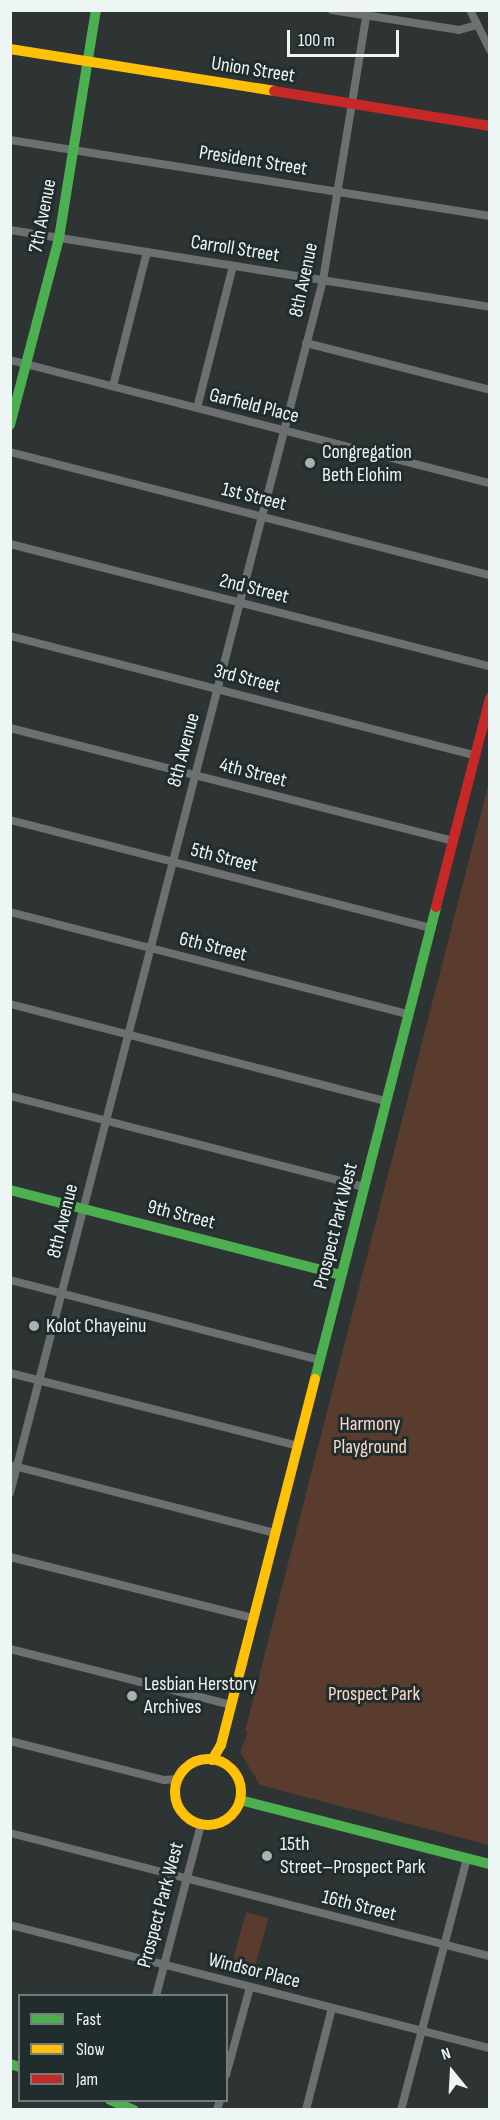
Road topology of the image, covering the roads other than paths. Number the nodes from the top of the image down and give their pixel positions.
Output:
1 (96, 10) edge
2 (332, 10) edge
3 (470, 10) edge
4 (367, 13) edge
5 (476, 25) junction
6 (10, 49) edge
7 (489, 50) edge
8 (87, 61) junction
9 (352, 104) junction
10 (489, 126) edge
11 (10, 140) edge
12 (73, 150) junction
13 (338, 191) junction
14 (489, 216) edge
15 (10, 230) edge
16 (59, 238) junction
17 (147, 252) junction
18 (233, 266) junction
19 (322, 280) junction
20 (489, 307) edge
21 (306, 343) junction
22 (10, 360) edge
23 (26, 364) junction
24 (113, 386) junction
25 (489, 390) edge
26 (197, 408) junction
27 (10, 424) edge
28 (284, 430) junction
29 (10, 452) edge
30 (489, 483) edge
31 (262, 516) junction
32 (10, 544) edge
33 (489, 575) edge
34 (240, 603) junction
35 (10, 636) edge
36 (489, 666) edge
37 (217, 689) junction
38 (489, 698) edge
39 (10, 728) edge
40 (475, 755) junction
41 (195, 775) junction
42 (10, 820) edge
43 (453, 841) junction
44 (172, 862) junction
45 (10, 912) edge
46 (430, 928) junction
47 (150, 948) junction
48 (10, 1004) edge
49 (408, 1014) junction
50 (128, 1034) junction
51 (10, 1096) edge
52 (386, 1101) junction
53 (106, 1121) junction
54 (364, 1187) junction
55 (10, 1190) edge
56 (84, 1208) junction
57 (342, 1275) junction
58 (10, 1280) edge
59 (62, 1294) junction
60 (320, 1360) junction
61 (10, 1372) edge
62 (39, 1380) junction
63 (298, 1446) junction
64 (14, 1465) edge
65 (10, 1493) edge
66 (275, 1533) junction
67 (10, 1557) edge
68 (253, 1618) junction
69 (10, 1648) edge
70 (231, 1705) junction
71 (10, 1741) edge
72 (212, 1760) junction
73 (178, 1779) junction
74 (240, 1800) junction
75 (201, 1824) junction
76 (10, 1833) edge
77 (467, 1858) junction
78 (489, 1864) edge
79 (187, 1878) junction
80 (10, 1925) edge
81 (444, 1944) junction
82 (489, 1956) edge
83 (164, 1965) junction
84 (250, 1987) junction
85 (156, 1994) edge
86 (332, 2008) junction
87 (422, 2031) junction
88 (489, 2048) edge
89 (228, 2068) edge
90 (306, 2109) edge
91 (401, 2109) edge

1 - 8 street, 7th Avenue
2 - 4 street
3 - 5 street
4 - 5 street
4 - 9 street, 8th Avenue
5 - 7 street
6 - 8 street, Union Street
8 - 9 street, Union Street
8 - 12 street, 7th Avenue
9 - 10 street, Union Street
9 - 13 street, 8th Avenue
11 - 12 street, President Street
12 - 13 street, President Street
12 - 16 street, 7th Avenue
13 - 14 street, President Street
13 - 19 street, 8th Avenue
15 - 16 street, Carroll Street
16 - 17 street, Carroll Street
16 - 23 street, 7th Avenue
17 - 18 street, Carroll Street
17 - 24 street
18 - 19 street, Carroll Street
18 - 26 street
19 - 20 street, Carroll Street
19 - 21 street, 8th Avenue
21 - 25 street
21 - 28 street, 8th Avenue
22 - 23 street, Garfield Place
23 - 24 street, Garfield Place
23 - 27 street, 7th Avenue
24 - 26 street, Garfield Place
26 - 28 street, Garfield Place
28 - 30 street, Garfield Place
28 - 31 street, 8th Avenue
29 - 31 street, 1st Street
31 - 33 street, 1st Street
31 - 34 street, 8th Avenue
32 - 34 street, 2nd Street
34 - 36 street, 2nd Street
34 - 37 street, 8th Avenue
35 - 37 street, 3rd Street
37 - 40 street, 3rd Street
37 - 41 street, 8th Avenue
38 - 40 street, Prospect Park West
39 - 41 street, 4th Street
40 - 43 street, Prospect Park West
41 - 43 street, 4th Street
41 - 44 street, 8th Avenue
42 - 44 street, 5th Street
43 - 46 street, Prospect Park West
44 - 46 street, 5th Street
44 - 47 street, 8th Avenue
45 - 47 street, 6th Street
46 - 49 street, Prospect Park West
47 - 49 street, 6th Street
47 - 50 street, 8th Avenue
48 - 50 street
49 - 52 street, Prospect Park West
50 - 52 street
50 - 53 street, 8th Avenue
51 - 53 street
52 - 54 street, Prospect Park West
53 - 54 street
53 - 56 street, 8th Avenue
54 - 57 street, Prospect Park West
55 - 56 street, 9th Street
56 - 57 street, 9th Street
56 - 59 street, 8th Avenue
57 - 60 street, Prospect Park West
58 - 59 street
59 - 60 street
59 - 62 street, 8th Avenue
60 - 63 street, Prospect Park West
61 - 62 street
62 - 63 street
62 - 64 street, 8th Avenue
63 - 66 street, Prospect Park West
64 - 65 street, 8th Avenue
64 - 66 street
66 - 68 street, Prospect Park West
67 - 68 street
68 - 70 street, Prospect Park West
69 - 70 street
70 - 72 street, Prospect Park West
71 - 73 street
72 - 73 street
72 - 74 street
73 - 75 street
74 - 75 street
74 - 77 street
75 - 79 street, Prospect Park West
76 - 79 street, 16th Street
77 - 78 street
77 - 81 street
79 - 81 street, 16th Street
79 - 83 street, Prospect Park West
80 - 83 street, Windsor Place
81 - 82 street, 16th Street
81 - 87 street
83 - 84 street, Windsor Place
83 - 85 street, Prospect Park West
84 - 86 street, Windsor Place
84 - 89 street
86 - 87 street, Windsor Place
86 - 90 street
87 - 88 street, Windsor Place
87 - 91 street

